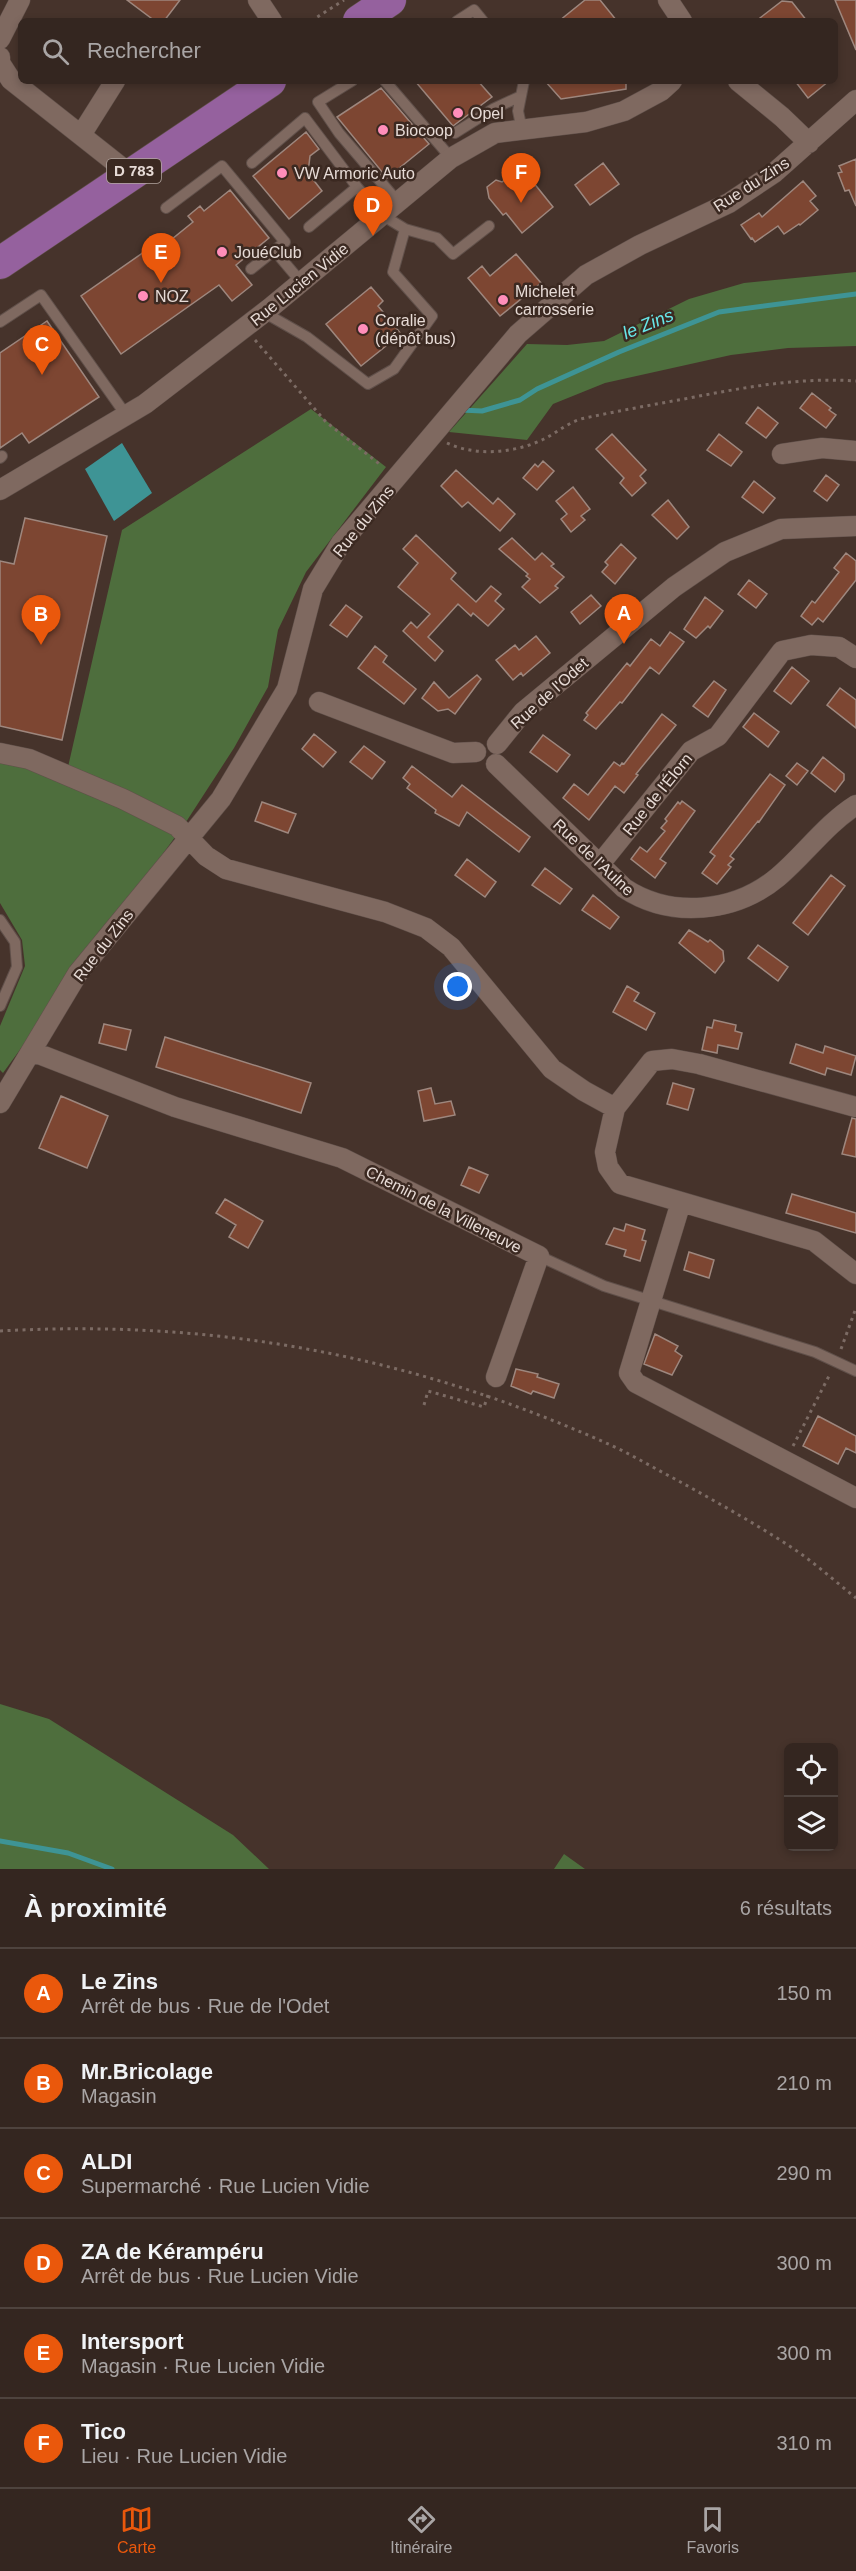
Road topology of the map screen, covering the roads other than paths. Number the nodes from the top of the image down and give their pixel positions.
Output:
1 (20, 0) edge
2 (258, 0) edge
3 (390, 0) edge
4 (668, 0) edge
5 (270, 18) edge
6 (364, 18) edge
7 (462, 18) edge
8 (481, 18) edge
9 (680, 18) edge
10 (0, 39) edge
11 (0, 57) edge
12 (113, 84) edge
13 (265, 84) edge
14 (347, 84) edge
15 (388, 84) edge
16 (523, 84) edge
17 (669, 84) edge
18 (742, 84) edge
19 (521, 96) junction
20 (856, 100) edge
21 (522, 130) junction
22 (455, 133) dead end
23 (81, 135) junction
24 (809, 143) junction
25 (451, 158) junction
26 (252, 163) dead end
27 (130, 174) junction
28 (357, 187) junction
29 (398, 202) junction
30 (166, 208) dead end
31 (382, 215) junction
32 (309, 226) dead end
33 (489, 226) dead end
34 (405, 229) junction
35 (274, 250) junction
36 (0, 263) edge
37 (251, 270) dead end
38 (301, 282) junction
39 (265, 312) junction
40 (0, 322) edge
41 (126, 415) junction
42 (856, 451) edge
43 (782, 454) dead end
44 (0, 490) edge
45 (856, 526) edge
46 (856, 658) edge
47 (319, 702) dead end
48 (0, 753) edge
49 (497, 754) junction
50 (856, 805) edge
51 (190, 837) junction
52 (600, 864) junction
53 (0, 920) edge
54 (0, 1006) edge
55 (31, 1051) junction
56 (0, 1103) edge
57 (856, 1107) edge
58 (615, 1108) junction
59 (681, 1202) junction
60 (539, 1256) junction
61 (856, 1274) edge
62 (650, 1300) junction
63 (856, 1371) edge
64 (496, 1377) road end
65 (856, 1498) edge

1 - 10 street
2 - 5 street
3 - 6 main road
4 - 9 street
7 - 8 lane
11 - 23 street
12 - 23 street
13 - 27 main road, D 783
14 - 29 lane
15 - 25 lane
16 - 19 lane
17 - 21 street, Rue Lucien Vidie
18 - 24 street
19 - 21 lane
19 - 22 lane
20 - 24 street, Rue du Zins
21 - 25 street, Rue Lucien Vidie
23 - 27 street
24 - 51 street, Rue du Zins
25 - 29 street, Rue Lucien Vidie
26 - 28 lane
27 - 36 main road, D 783
28 - 31 lane
28 - 32 lane
29 - 31 street, Rue Lucien Vidie
30 - 35 lane
31 - 34 lane
31 - 38 street, Rue Lucien Vidie
33 - 34 lane
34 - 39 lane
35 - 37 lane
35 - 38 lane
38 - 39 street, Rue Lucien Vidie
39 - 41 street, Rue Lucien Vidie
40 - 41 lane
41 - 44 street, Rue Lucien Vidie
42 - 43 street
45 - 49 street, Rue de l'Odet
46 - 52 street, Rue de l'Élorn
47 - 49 street
48 - 51 street
49 - 52 street, Rue de l'Aulne
50 - 52 street, Rue de l'Aulne
51 - 55 street, Rue du Zins
51 - 58 street
53 - 54 lane
55 - 56 street, Rue du Zins
55 - 60 street, Chemin de la Villeneuve
57 - 58 street
58 - 59 street
59 - 61 street
59 - 62 street
60 - 62 lane, Chemin de la Villeneuve
60 - 64 street
62 - 63 lane, Chemin de la Villeneuve
62 - 65 street

